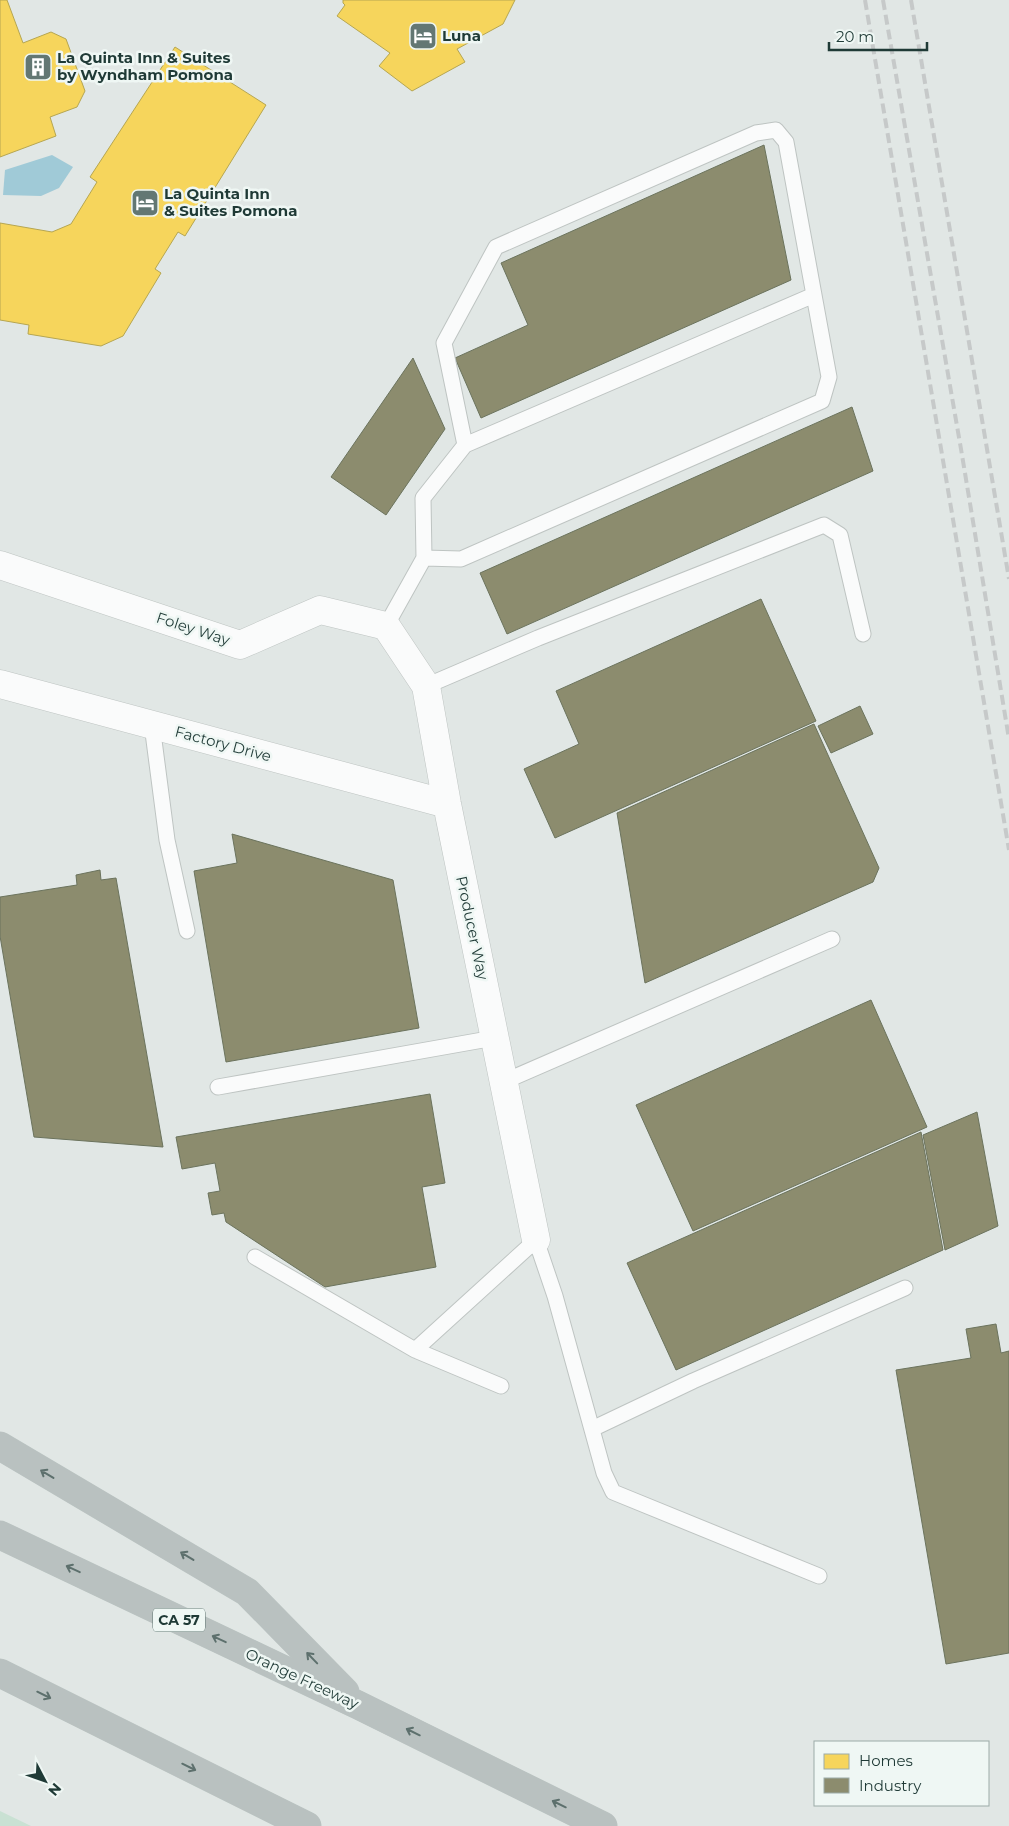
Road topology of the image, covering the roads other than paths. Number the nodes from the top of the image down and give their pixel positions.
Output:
1 (814, 295) junction
2 (465, 445) junction
3 (424, 558) junction
4 (0, 565) edge
5 (386, 626) junction
6 (863, 634) dead end
7 (0, 684) edge
8 (426, 686) junction
9 (152, 725) junction
10 (447, 804) junction
11 (187, 931) dead end
12 (832, 939) dead end
13 (494, 1038) junction
14 (503, 1082) junction
15 (218, 1087) dead end
16 (536, 1240) junction
17 (255, 1257) dead end
18 (905, 1288) dead end
19 (414, 1350) junction
20 (500, 1386) dead end
21 (592, 1429) junction
22 (0, 1446) edge
23 (0, 1535) edge
24 (819, 1576) dead end
25 (0, 1673) edge
26 (358, 1705) junction
27 (307, 1826) edge
28 (603, 1826) edge

1 - 2 lane
1 - 2 lane
1 - 3 lane
2 - 3 lane
3 - 5 lane
4 - 5 street, Foley Way
5 - 8 street, Producer Way
6 - 8 lane
7 - 9 street, Factory Drive
8 - 10 street, Producer Way
9 - 10 street, Factory Drive
9 - 11 lane
10 - 13 street, Producer Way
12 - 14 lane
13 - 14 street, Producer Way
13 - 15 lane
14 - 16 street, Producer Way
16 - 19 lane
16 - 21 lane
17 - 19 lane
18 - 21 lane
19 - 20 lane
21 - 24 lane
26 -> 22 highway
26 -> 23 highway, Orange Freeway / CA 57
25 -> 27 highway
28 -> 26 highway, Orange Freeway / CA 57

